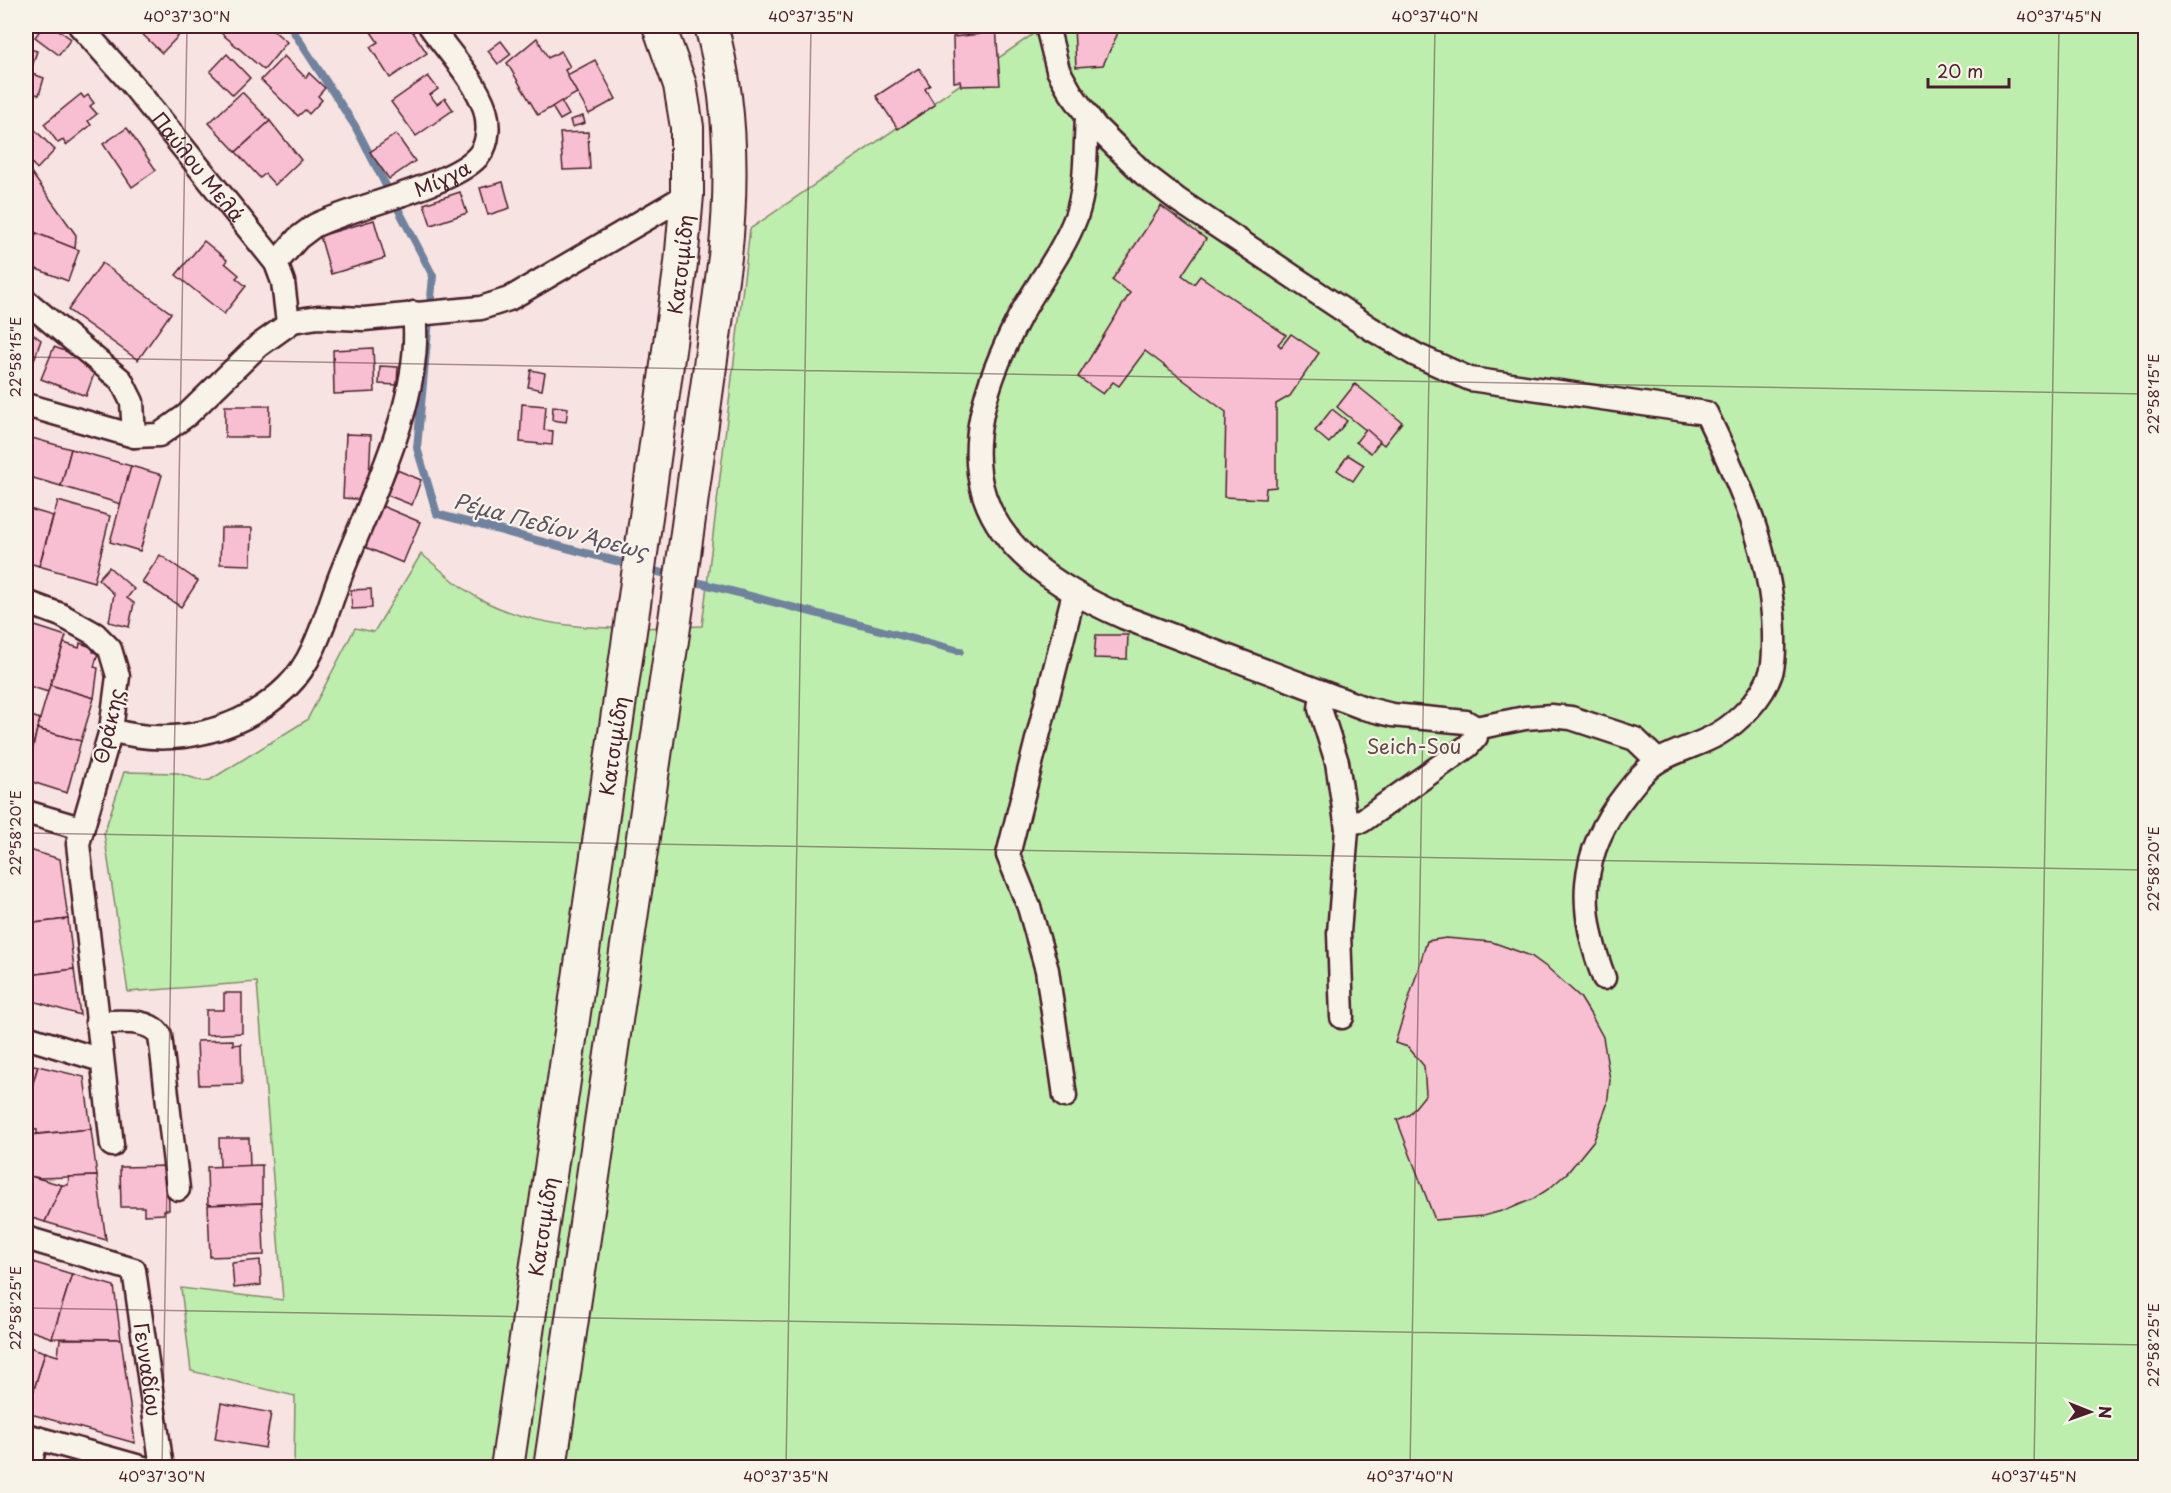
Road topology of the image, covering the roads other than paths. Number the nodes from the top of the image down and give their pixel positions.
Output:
1 (80, 26) edge
2 (430, 26) edge
3 (711, 26) edge
4 (1047, 26) edge
5 (669, 30) edge
6 (1087, 117) junction
7 (687, 195) junction
8 (276, 263) junction
9 (26, 301) edge
10 (425, 312) junction
11 (288, 323) junction
12 (26, 405) edge
13 (143, 436) junction
14 (1074, 593) junction
15 (26, 602) edge
16 (1322, 694) junction
17 (1476, 728) junction
18 (111, 730) junction
19 (1658, 761) junction
20 (26, 812) edge
21 (80, 828) junction
22 (1347, 829) junction
23 (1604, 978) dead end
24 (1342, 1017) dead end
25 (97, 1022) junction
26 (26, 1037) edge
27 (101, 1060) junction
28 (1065, 1096) dead end
29 (112, 1145) dead end
30 (178, 1190) dead end
31 (26, 1238) edge
32 (31, 1436) edge
33 (29, 1467) edge
34 (144, 1467) edge
35 (162, 1467) edge
36 (507, 1467) edge
37 (550, 1467) edge

1 - 8 street, Παύλου Μελά
2 - 8 street, Μίγγα
3 - 37 main road
4 - 6 street
5 - 7 main road, Κατσιμίδη
6 - 14 street
6 - 19 street
7 - 10 street
7 - 36 main road, Κατσιμίδη
8 - 11 street, Παύλου Μελά
9 - 13 street
10 - 11 street
10 - 18 street
11 - 13 street
12 - 13 street
14 - 16 street
14 - 28 street
15 - 18 street, Θράκης
16 - 17 street
16 - 22 street
17 - 19 street
17 - 22 street
18 - 21 street, Θράκης
19 - 23 street
20 - 21 street
21 - 25 street, Θράκης
22 - 24 street
25 - 27 street, Θράκης
25 - 30 street
26 - 27 street
27 - 29 street, Θράκης
31 - 35 street, Γενναδίου
32 - 33 street
32 - 34 street

